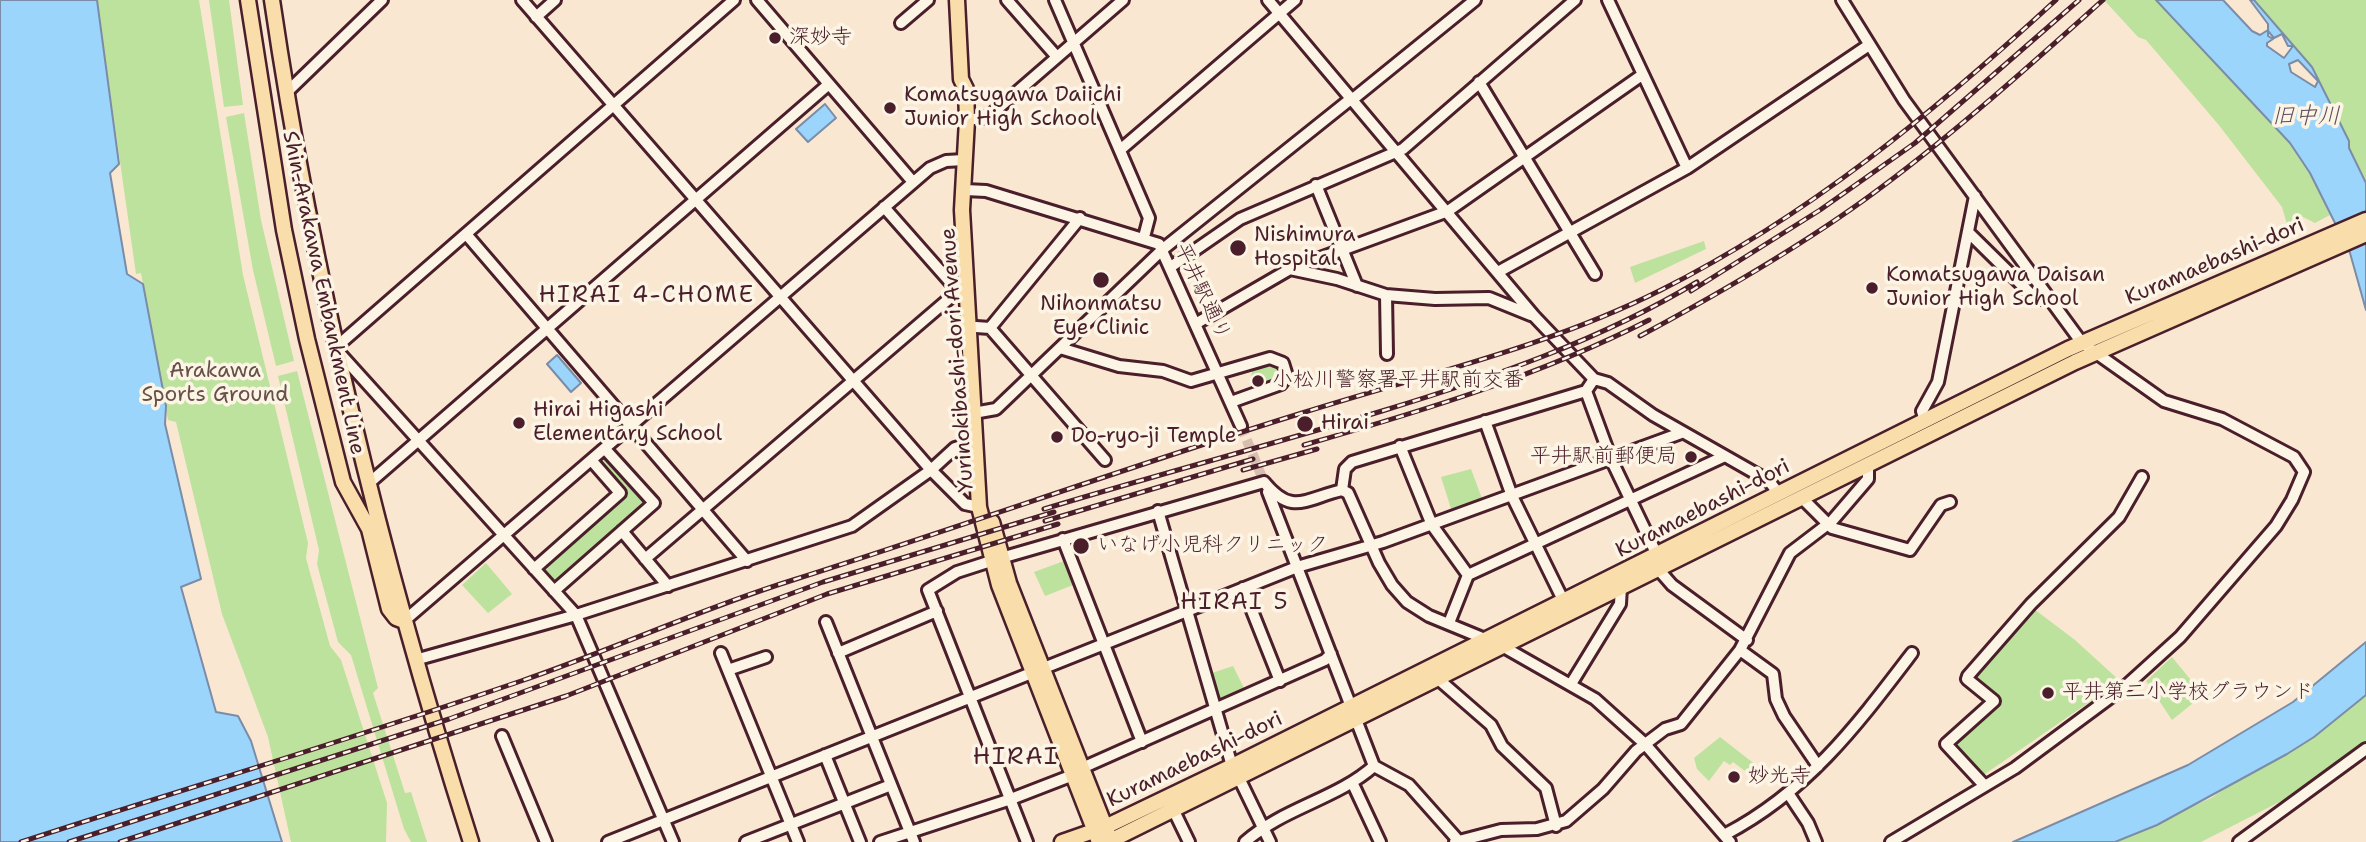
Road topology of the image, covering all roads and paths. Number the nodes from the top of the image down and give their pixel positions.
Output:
1 (248, 0) edge
2 (272, 0) edge
3 (382, 0) edge
4 (522, 0) edge
5 (555, 0) edge
6 (734, 0) edge
7 (757, 0) edge
8 (928, 0) edge
9 (957, 0) edge
10 (1007, 0) edge
11 (1055, 0) edge
12 (1123, 0) edge
13 (1268, 0) edge
14 (1295, 0) edge
15 (1475, 0) edge
16 (1575, 0) edge
17 (1608, 0) edge
18 (1842, 0) edge
19 (1279, 13) junction
20 (536, 16) junction
21 (901, 23) dead end
22 (1074, 43) junction
23 (1869, 46) junction
24 (1057, 57) junction
25 (1642, 75) junction
26 (961, 79) junction
27 (1479, 82) junction
28 (829, 84) junction
29 (286, 93) junction
30 (1352, 98) junction
31 (614, 106) junction
32 (967, 120) junction
33 (1121, 150) junction
34 (1397, 152) junction
35 (964, 157) junction
36 (1525, 158) junction
37 (1687, 168) junction
38 (913, 182) junction
39 (1316, 186) junction
40 (965, 190) junction
41 (1975, 196) junction
42 (695, 200) junction
43 (884, 207) junction
44 (1448, 211) junction
45 (1080, 218) junction
46 (2366, 220) edge
47 (1968, 232) junction
48 (1570, 233) junction
49 (466, 234) junction
50 (2366, 234) edge
51 (1144, 237) junction
52 (1342, 248) junction
53 (1163, 249) junction
54 (1172, 266) junction
55 (1290, 269) junction
56 (1499, 271) junction
57 (1595, 274) dead end
58 (1357, 286) junction
59 (962, 291) junction
60 (1386, 295) junction
61 (780, 297) junction
62 (2048, 299) junction
63 (2162, 314) junction
64 (1534, 316) junction
65 (1196, 323) junction
66 (983, 328) junction
67 (548, 329) junction
68 (2082, 343) junction
69 (335, 348) junction
70 (1060, 348) junction
71 (2094, 353) junction
72 (1387, 354) dead end
73 (1219, 374) junction
74 (1032, 375) junction
75 (1594, 379) junction
76 (854, 382) junction
77 (1586, 391) junction
78 (1231, 402) junction
79 (979, 412) junction
80 (1485, 421) junction
81 (1925, 421) junction
82 (632, 426) junction
83 (1241, 426) tunnel mouth
84 (1681, 433) junction
85 (419, 441) junction
86 (973, 443) junction
87 (1400, 446) junction
88 (606, 449) junction
89 (1725, 456) junction
90 (1611, 459) junction
91 (1105, 460) dead end
92 (592, 461) junction
93 (1868, 464) junction
94 (931, 470) junction
95 (2142, 477) dead end
96 (1264, 482) junction
97 (368, 484) junction
98 (1342, 489) junction
99 (1779, 494) junction
100 (1512, 496) junction
101 (1802, 498) junction
102 (1631, 499) junction
103 (1950, 502) dead end
104 (1297, 503) junction
105 (979, 507) junction
106 (705, 509) junction
107 (1158, 511) junction
108 (1828, 524) junction
109 (1432, 525) junction
110 (1281, 528) junction
111 (622, 531) junction
112 (504, 537) junction
113 (1063, 539) junction
114 (1536, 544) junction
115 (1371, 546) junction
116 (645, 559) junction
117 (996, 559) junction
118 (747, 561) junction
119 (1657, 562) junction
120 (1297, 567) junction
121 (534, 569) junction
122 (1468, 575) junction
123 (668, 586) junction
124 (1621, 587) junction
125 (1243, 588) junction
126 (554, 591) junction
127 (1564, 602) junction
128 (1187, 609) junction
129 (937, 611) junction
130 (576, 615) junction
131 (404, 621) junction
132 (826, 622) dead end
133 (1449, 623) junction
134 (1747, 640) junction
135 (1103, 643) junction
136 (1492, 647) junction
137 (1740, 650) junction
138 (721, 653) dead end
139 (838, 653) junction
140 (1912, 653) dead end
141 (1331, 654) junction
142 (766, 657) dead end
143 (415, 660) junction
144 (728, 670) junction
145 (1037, 670) junction
146 (1437, 678) junction
147 (1280, 681) junction
148 (1571, 684) junction
149 (971, 698) junction
150 (1217, 709) junction
151 (1361, 709) junction
152 (502, 736) dead end
153 (872, 737) junction
154 (1142, 742) junction
155 (1645, 744) junction
156 (2366, 749) edge
157 (825, 755) junction
158 (1374, 766) junction
159 (1818, 766) junction
160 (1077, 772) junction
161 (1236, 772) junction
162 (772, 777) junction
163 (1352, 782) junction
164 (891, 785) junction
165 (1984, 785) junction
166 (1788, 793) junction
167 (1012, 799) junction
168 (844, 803) junction
169 (1174, 811) junction
170 (663, 820) junction
171 (791, 824) junction
172 (1556, 826) junction
173 (1262, 827) junction
174 (910, 830) junction
175 (1105, 837) edge
176 (1728, 838) edge
177 (2254, 838) edge
178 (1456, 841) edge
179 (471, 842) edge
180 (545, 842) edge
181 (608, 842) edge
182 (673, 842) edge
183 (746, 842) edge
184 (798, 842) edge
185 (860, 842) edge
186 (880, 842) edge
187 (914, 842) edge
188 (1027, 842) edge
189 (1062, 842) edge
190 (1189, 842) edge
191 (1245, 842) edge
192 (1270, 842) edge
193 (1380, 842) edge
194 (1816, 842) edge
195 (1891, 842) edge
196 (2239, 842) edge

1 - 131 main road, Shin-Arakawa Embankment Line
2 - 29 main road, Shin-Arakawa Embankment Line
3 - 29 street
4 - 20 street
5 - 20 street
6 - 31 street
7 - 28 street
8 - 21 street
9 - 26 main road, Yurinokibashi-dori Avenue
10 - 24 street
11 - 22 street
12 - 22 street
13 - 19 street
14 - 19 street
15 - 30 street
16 - 27 street
17 - 25 street
18 - 23 street
19 - 30 street
19 - 33 street
20 - 31 street
22 - 24 street
22 - 33 street
23 - 37 street
23 - 41 street
24 - 32 street
25 - 36 street
25 - 37 street
26 - 32 main road, Yurinokibashi-dori Avenue
26 - 35 main road, Yurinokibashi-dori Avenue
27 - 34 street
27 - 36 street
28 - 38 street
28 - 42 street
29 - 69 main road, Shin-Arakawa Embankment Line
30 - 34 street
30 - 53 street
31 - 42 street
31 - 49 street
32 - 35 main road, Yurinokibashi-dori Avenue
33 - 51 street
34 - 39 street
34 - 44 street
35 - 38 street
35 - 40 main road, Yurinokibashi-dori Avenue
36 - 44 street
36 - 48 street
37 - 48 street
38 - 43 street
39 - 52 street
39 - 54 street
40 - 45 street, 平井駅通り
40 - 59 main road, Yurinokibashi-dori Avenue
40 - 66 main road, Yurinokibashi-dori Avenue
41 - 47 street
41 - 62 street
42 - 61 street
42 - 67 street
43 - 59 street
43 - 61 street
44 - 52 street
44 - 56 street
45 - 51 street, 平井駅通り
45 - 66 street
46 - 63 main road, Kuramaebashi-dori
47 - 62 street
47 - 81 street
48 - 56 street
48 - 57 street
49 - 67 street
49 - 69 street
50 - 63 main road, Kuramaebashi-dori
51 - 53 street, 平井駅通り
52 - 55 street
52 - 58 street
53 - 54 street, 平井駅通り
53 - 70 street
54 - 65 street, 平井駅通り
55 - 58 street
55 - 65 street
56 - 64 street
58 - 60 street
59 - 76 street
59 - 86 main road, Yurinokibashi-dori Avenue
60 - 64 street
60 - 72 street
61 - 76 street
61 - 82 street
62 - 68 street
63 - 68 main road, Kuramaebashi-dori
63 - 71 main road, Kuramaebashi-dori
64 - 75 street
65 - 73 street, 平井駅通り
66 - 74 street
66 - 79 main road, Yurinokibashi-dori Avenue
67 - 82 street
67 - 85 street
68 - 71 street
68 - 81 main road, Kuramaebashi-dori
69 - 85 street
69 - 97 main road, Shin-Arakawa Embankment Line
70 - 73 street
70 - 74 street
71 - 93 main road, Kuramaebashi-dori
71 - 165 street
73 - 78 street, 平井駅通り
73 - 78 street
74 - 79 street
74 - 91 street
75 - 77 street
75 - 84 street
76 - 94 street
76 - 106 street
77 - 80 street
77 - 90 street
78 - 83 street, 平井駅通り
79 - 117 main road, Yurinokibashi-dori Avenue
80 - 87 street
80 - 100 street
81 - 99 main road, Kuramaebashi-dori
82 - 88 street
82 - 106 street
84 - 89 street
84 - 90 street
85 - 97 street
85 - 112 street
86 - 94 street
86 - 105 main road, Yurinokibashi-dori Avenue
87 - 98 street
87 - 109 street
88 - 92 street
88 - 111 street
89 - 99 street
89 - 102 street
90 - 100 street
90 - 102 street
92 - 112 street
92 - 121 street
93 - 101 main road, Kuramaebashi-dori
93 - 108 street
94 - 105 street
94 - 118 street
95 - 165 street
96 - 104 street
96 - 107 street
96 - 110 street
97 - 131 main road, Shin-Arakawa Embankment Line
98 - 104 street
98 - 115 street
99 - 119 main road, Kuramaebashi-dori
100 - 109 street
100 - 114 street
101 - 108 street
101 - 119 main road, Kuramaebashi-dori
102 - 114 street
102 - 119 street
103 - 108 street
104 - 110 street
105 - 117 main road, Yurinokibashi-dori Avenue
106 - 116 street
106 - 118 street
107 - 113 street
107 - 128 street
108 - 134 street
109 - 115 street
109 - 122 street
110 - 120 street
111 - 116 street
111 - 126 street
112 - 121 street
112 - 131 street
113 - 117 street
113 - 135 street
114 - 122 street
114 - 127 street
115 - 120 street
115 - 133 street
116 - 123 street
117 - 129 street
117 - 145 main road, Yurinokibashi-dori Avenue
118 - 123 street
119 - 124 main road, Kuramaebashi-dori
119 - 127 main road, Kuramaebashi-dori
119 - 134 street
120 - 125 street
120 - 141 street
121 - 126 street
122 - 133 street
123 - 130 street
124 - 136 main road, Kuramaebashi-dori
124 - 148 street
125 - 128 street
125 - 147 street
126 - 130 street
127 - 136 main road, Kuramaebashi-dori
128 - 135 street
128 - 150 street
129 - 139 street
129 - 149 street
130 - 143 street
130 - 170 street
131 - 143 main road, Shin-Arakawa Embankment Line
132 - 139 street
133 - 136 street
134 - 137 street
135 - 145 street
135 - 154 street
136 - 146 main road, Kuramaebashi-dori
136 - 148 street
136 - 151 main road, Kuramaebashi-dori
137 - 155 street
137 - 159 street
138 - 144 street
139 - 153 street
140 - 159 street
141 - 147 street
141 - 151 street
142 - 144 street
143 - 179 main road, Shin-Arakawa Embankment Line
144 - 162 street
145 - 149 street
145 - 160 main road, Yurinokibashi-dori Avenue
146 - 151 main road, Kuramaebashi-dori
146 - 172 street
147 - 150 street
148 - 155 street
149 - 153 street
149 - 167 street
150 - 154 street
150 - 161 street
151 - 158 street
151 - 161 main road, Kuramaebashi-dori
152 - 180 street
153 - 157 street
153 - 164 street
154 - 160 street
155 - 172 street
155 - 176 street
156 - 177 street
157 - 162 street
157 - 168 street
158 - 163 street
158 - 178 street
159 - 166 street
160 - 167 street
160 - 175 main road, Yurinokibashi-dori Avenue
161 - 169 main road, Kuramaebashi-dori
161 - 173 street
161 - 175 main road, Kuramaebashi-dori
162 - 170 street
162 - 171 street
163 - 173 street
163 - 193 street
164 - 168 street
164 - 174 street
165 - 195 street
166 - 176 street
166 - 194 street
167 - 174 street
167 - 188 street
168 - 171 street
168 - 185 street
169 - 175 main road, Kuramaebashi-dori
169 - 190 street
170 - 181 street
170 - 182 street
171 - 183 street
171 - 184 street
172 - 178 street
173 - 191 street
173 - 192 street
174 - 186 street
174 - 187 street
175 - 189 main road, Kuramaebashi-dori
177 - 196 street

